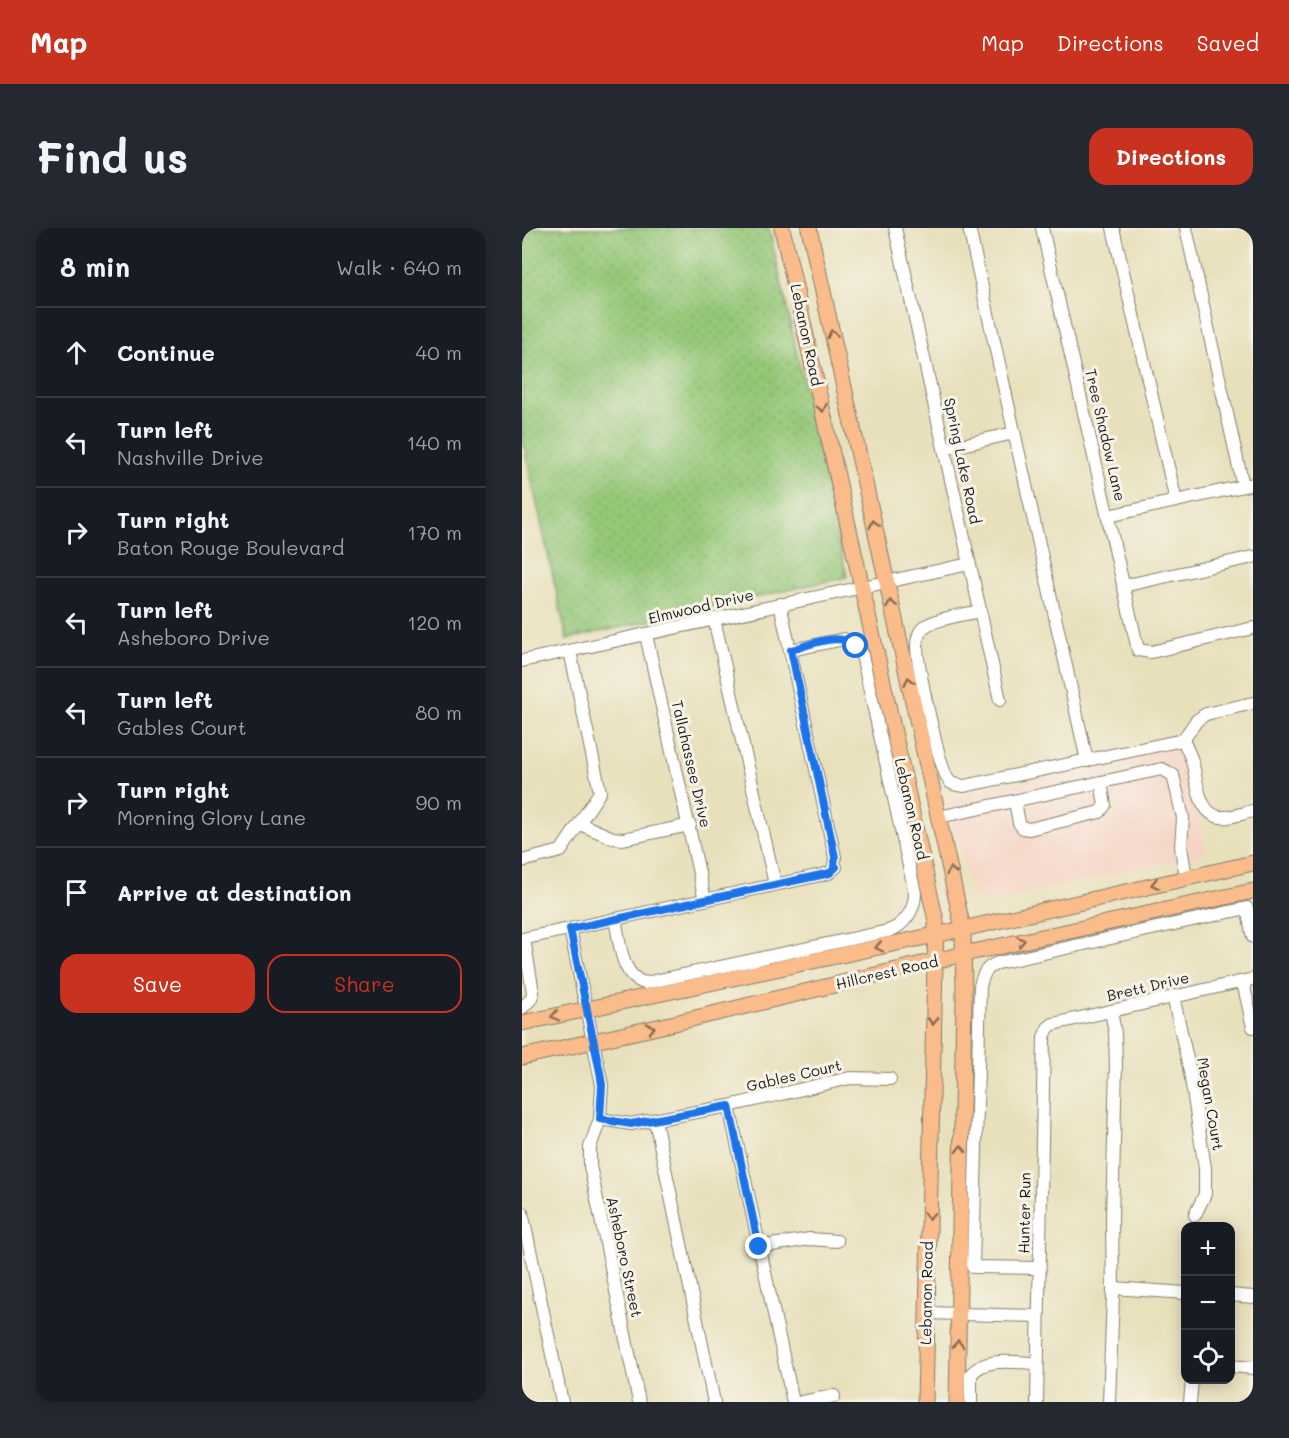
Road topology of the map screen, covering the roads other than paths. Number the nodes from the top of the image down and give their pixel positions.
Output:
1 (782, 228) edge
2 (809, 228) edge
3 (895, 228) edge
4 (969, 228) edge
5 (1041, 228) edge
6 (1113, 228) edge
7 (1186, 228) edge
8 (1014, 433) junction
9 (944, 449) junction
10 (1248, 485) edge
11 (1176, 501) junction
12 (1108, 516) junction
13 (1253, 557) edge
14 (969, 564) junction
15 (887, 582) junction
16 (1123, 586) junction
17 (861, 587) junction
18 (780, 604) junction
19 (980, 610) junction
20 (714, 619) junction
21 (1253, 628) edge
22 (646, 634) junction
23 (791, 650) junction
24 (570, 651) junction
25 (522, 662) edge
26 (1000, 700) dead end
27 (1253, 703) edge
28 (1183, 740) junction
29 (1087, 760) junction
30 (1101, 782) junction
31 (1015, 801) junction
32 (1253, 811) edge
33 (939, 817) junction
34 (580, 824) junction
35 (690, 825) junction
36 (522, 861) edge
37 (1253, 863) edge
38 (1186, 877) junction
39 (775, 884) junction
40 (1253, 891) edge
41 (705, 900) junction
42 (1192, 904) junction
43 (615, 919) junction
44 (570, 929) junction
45 (963, 929) junction
46 (936, 934) junction
47 (1253, 937) edge
48 (523, 939) edge
49 (964, 954) junction
50 (935, 962) junction
51 (1248, 980) edge
52 (1173, 996) junction
53 (522, 1008) edge
54 (587, 1009) junction
55 (1111, 1011) junction
56 (522, 1023) edge
57 (1050, 1026) joint
58 (1253, 1027) edge
59 (594, 1041) junction
60 (522, 1057) edge
61 (890, 1079) dead end
62 (729, 1106) junction
63 (600, 1119) junction
64 (655, 1120) junction
65 (522, 1212) edge
66 (1195, 1215) dead end
67 (837, 1241) dead end
68 (759, 1247) junction
69 (1039, 1268) junction
70 (1113, 1288) junction
71 (1181, 1293) edge
72 (1235, 1295) edge
73 (1253, 1297) edge
74 (927, 1313) junction
75 (959, 1314) junction
76 (1038, 1316) junction
77 (1037, 1363) junction
78 (1235, 1366) edge
79 (1253, 1368) edge
80 (1192, 1384) edge
81 (834, 1395) dead end
82 (562, 1402) edge
83 (639, 1402) edge
84 (714, 1402) edge
85 (793, 1402) edge
86 (802, 1402) edge
87 (925, 1402) edge
88 (957, 1402) edge
89 (971, 1402) edge
90 (1037, 1402) edge
91 (1109, 1402) edge
92 (1190, 1402) edge

1 -> 17 main road, Lebanon Road
15 -> 2 main road, Lebanon Road
3 - 9 street, Spring Lake Road
4 - 8 street
5 - 12 street, Tree Shadow Lane
6 - 11 street
7 - 10 street
8 - 9 street
8 - 29 street
9 - 14 street, Spring Lake Road
10 - 11 street
11 - 12 street
12 - 16 street, Tree Shadow Lane
13 - 16 street
14 - 15 street, Elmwood Drive
14 - 19 street, Spring Lake Road
15 - 17 street, Elmwood Drive
33 -> 15 main road, Lebanon Road
16 - 21 street, Tree Shadow Lane
17 - 18 street, Elmwood Drive
17 - 46 main road, Lebanon Road
18 - 20 street, Elmwood Drive
18 - 23 street
19 - 26 street, Spring Lake Road
19 - 29 street
20 - 22 street, Elmwood Drive
20 - 39 street
22 - 24 street, Elmwood Drive
22 - 35 street, Tallahassee Drive
23 - 39 street
23 - 43 street
24 - 25 street, Elmwood Drive
24 - 34 street
27 - 28 street
28 - 29 street
28 - 32 street
30 - 31 street
30 - 31 street
30 - 38 street
31 - 33 street
45 -> 33 main road, Lebanon Road
34 - 35 street
34 - 36 street
35 - 41 street, Tallahassee Drive
37 - 38 main road, Hillcrest Road
38 - 42 main road
38 -> 45 main road, Hillcrest Road
39 - 41 street
40 - 42 main road, Hillcrest Road
41 - 43 street
49 -> 42 main road, Hillcrest Road
43 - 44 street
44 - 48 street
44 - 54 street, Asheboro Street
45 - 46 main road, Hillcrest Road
45 - 49 main road, Lebanon Road
46 - 50 main road, Lebanon Road
46 -> 54 main road, Hillcrest Road
47 - 69 street
48 - 53 street
49 - 50 main road, Hillcrest Road
75 -> 49 main road, Lebanon Road
59 -> 50 main road, Hillcrest Road
50 -> 74 main road, Lebanon Road
51 - 52 street, Brett Drive
51 - 58 street
52 - 55 street, Brett Drive
52 - 66 street, Megan Court
54 -> 56 main road, Hillcrest Road
54 - 59 street, Asheboro Street
55 - 57 street, Brett Drive
55 - 70 street
57 - 69 street, Hunter Run
59 - 60 main road, Hillcrest Road
59 - 63 street, Asheboro Street
61 - 62 street, Gables Court
62 - 64 street, Gables Court
62 - 68 street
63 - 64 street, Gables Court
63 - 83 street, Asheboro Street
64 - 84 street
65 - 82 street
67 - 68 street
68 - 85 street
69 - 76 street, Hunter Run
70 - 71 street
70 - 91 street
72 - 73 street
74 - 75 street
74 - 87 main road, Lebanon Road
75 - 76 street
88 -> 75 main road, Lebanon Road
76 - 77 street, Hunter Run
77 - 89 street
77 - 90 street, Hunter Run
78 - 79 street
80 - 92 street
81 - 86 street

